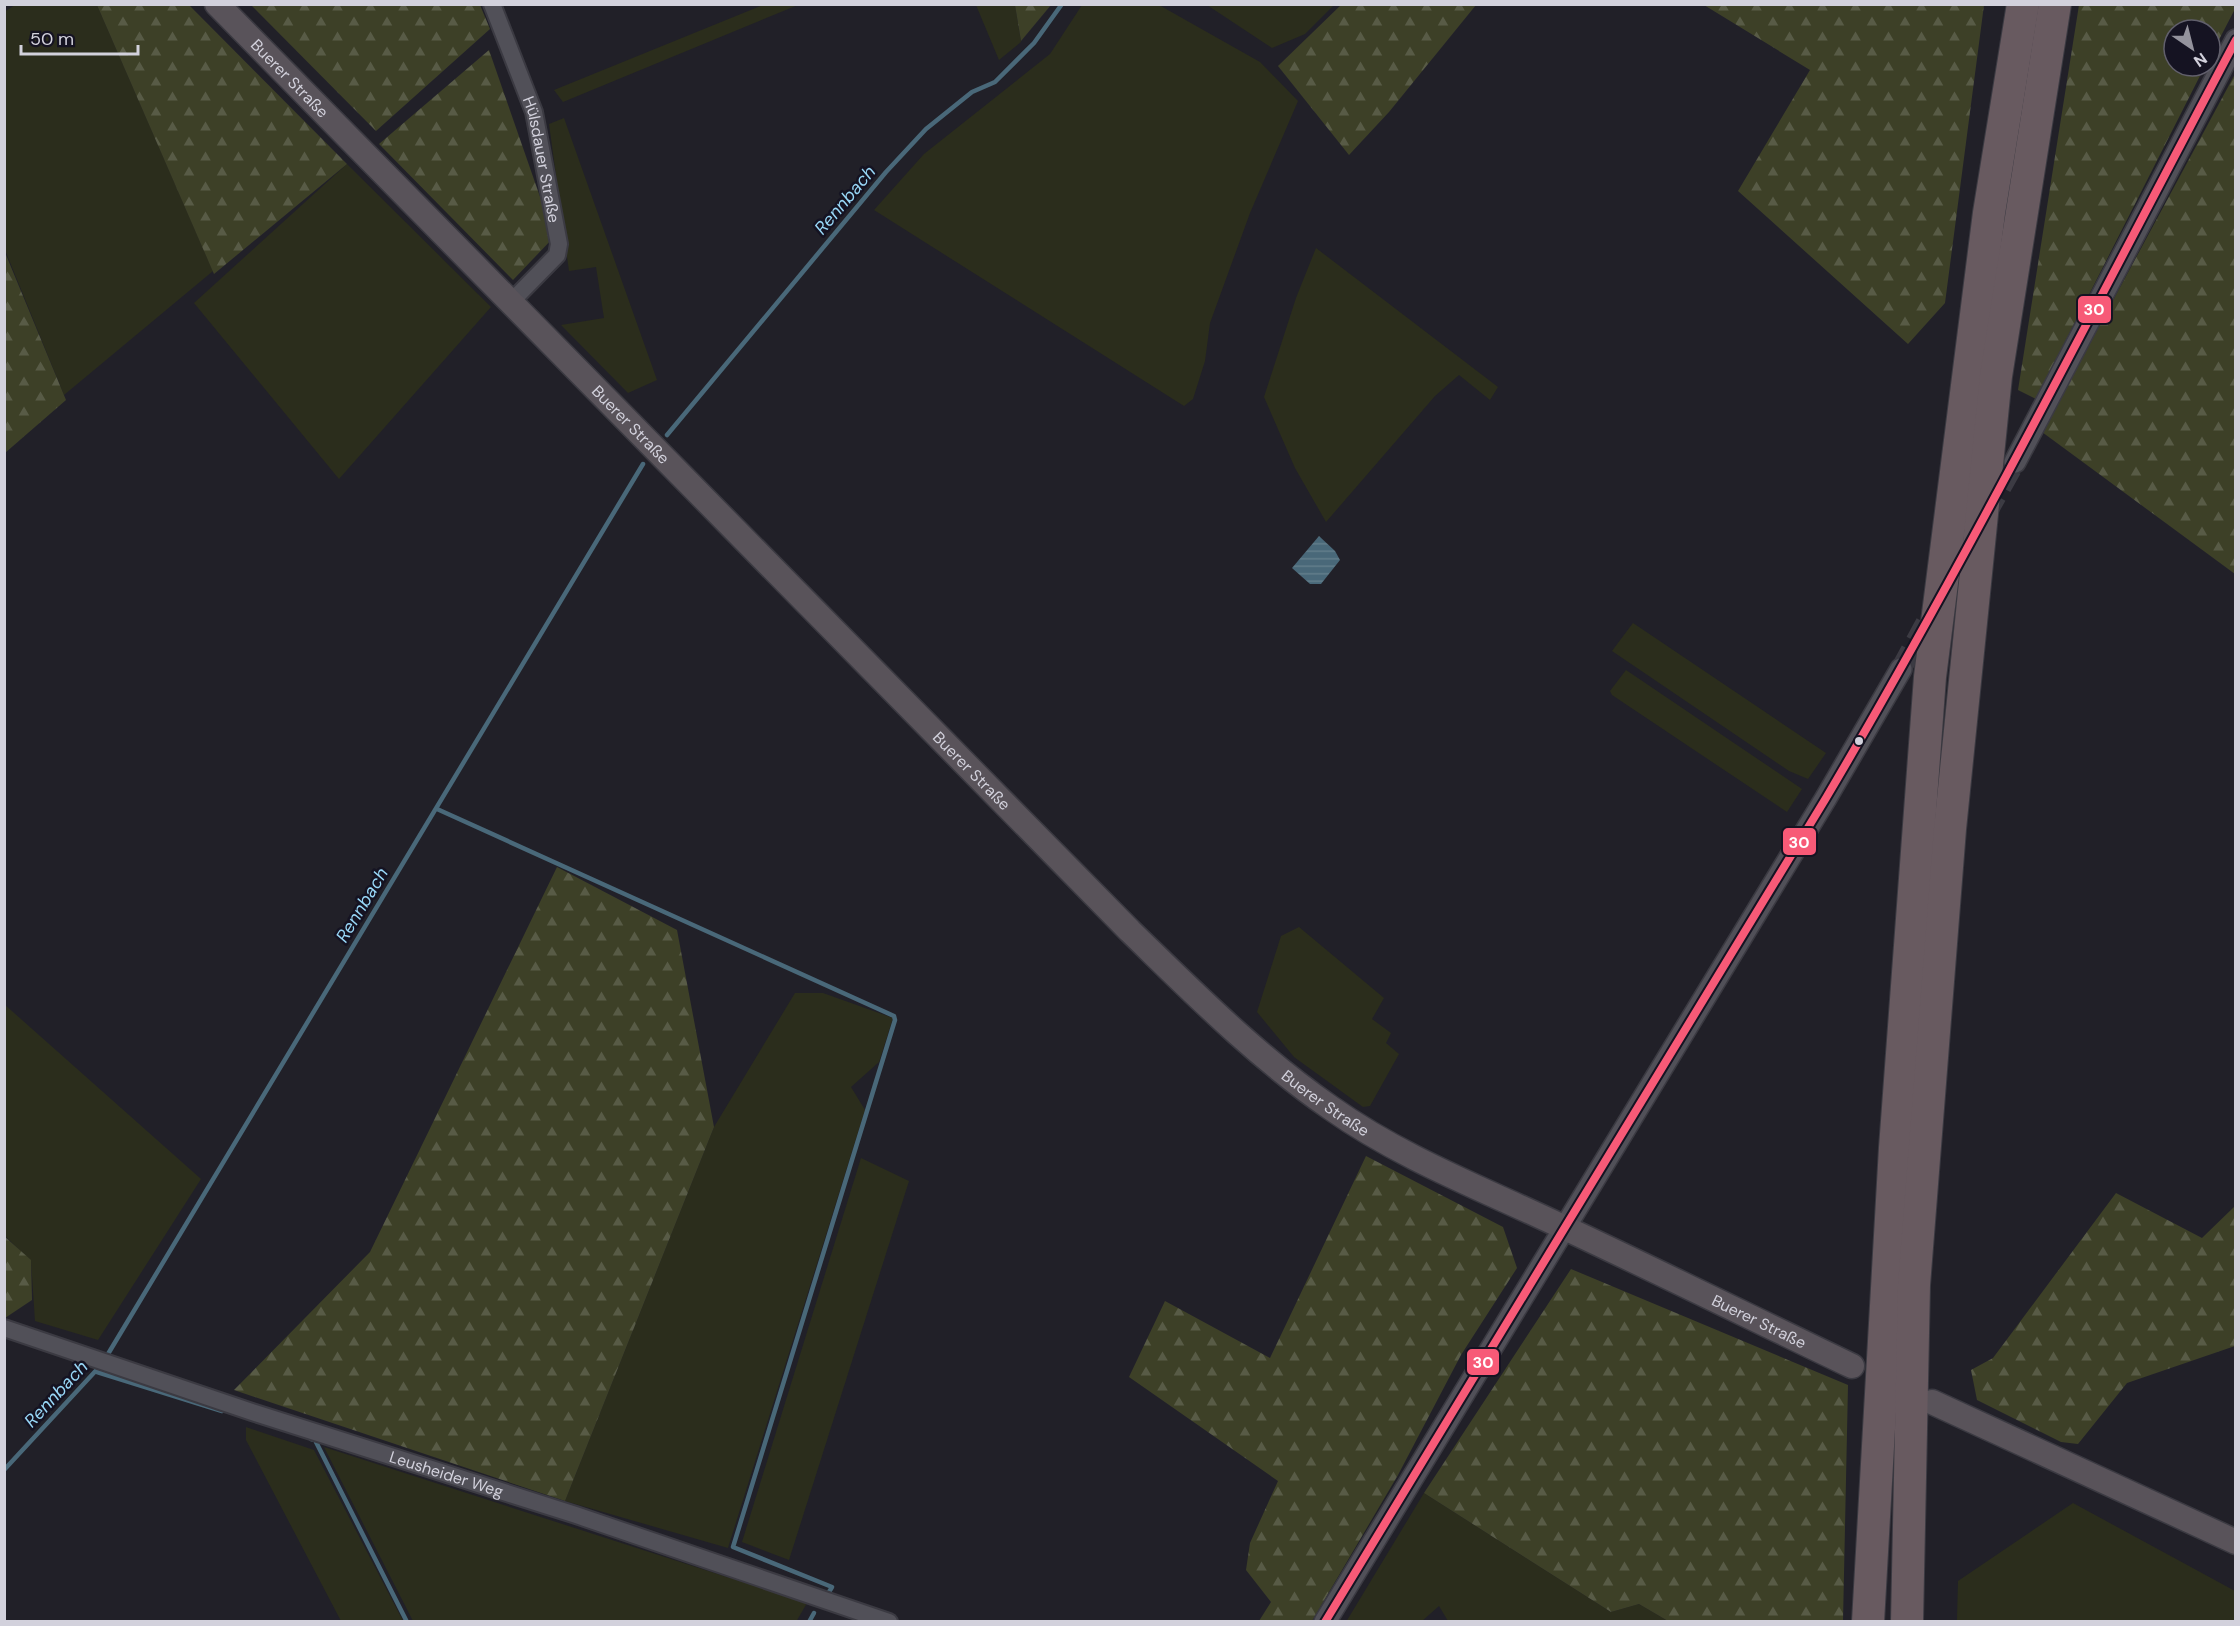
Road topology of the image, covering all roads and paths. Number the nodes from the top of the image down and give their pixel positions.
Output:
1 (217, 4) edge
2 (492, 4) edge
3 (2024, 4) edge
4 (2055, 4) edge
5 (2235, 40) edge
6 (511, 302) junction
7 (2015, 462) tunnel mouth
8 (1901, 669) tunnel mouth
9 (1564, 1227) junction
10 (4, 1328) edge
11 (1852, 1366) dead end
12 (1932, 1402) dead end
13 (2235, 1542) edge
14 (889, 1622) edge
15 (1325, 1622) edge
16 (1868, 1622) edge
17 (1907, 1622) edge

1 - 6 main road, Buerer Straße
2 - 6 street, Hülsdauer Straße
3 - 16 highway
4 - 17 highway
5 - 7 street
6 - 9 main road, Buerer Straße
8 - 9 street
9 - 11 main road, Buerer Straße
9 - 15 street
10 - 14 street, Leusheider Weg
12 - 13 main road

